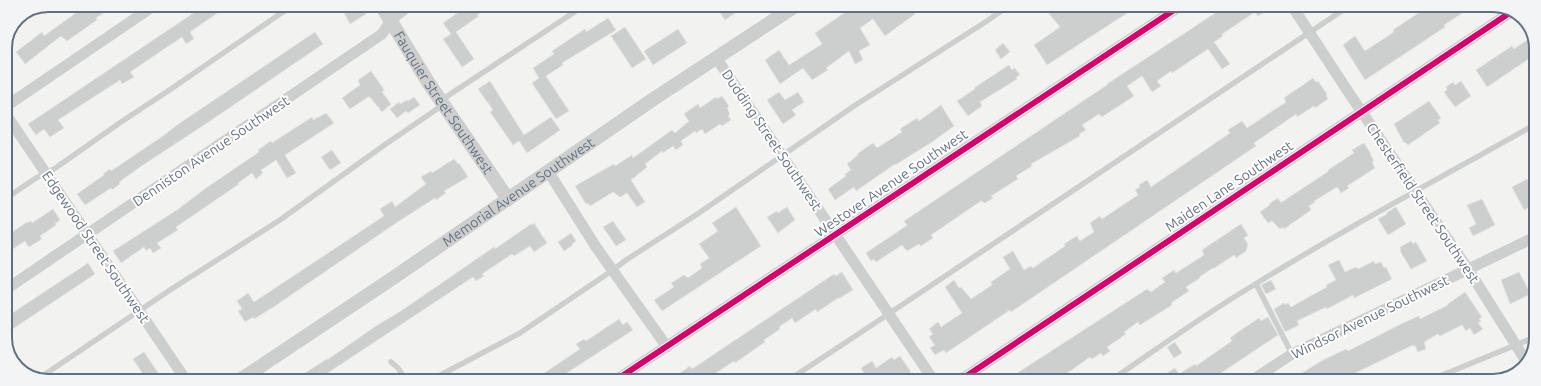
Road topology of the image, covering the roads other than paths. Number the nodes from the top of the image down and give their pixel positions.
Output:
1 (145, 12) edge
2 (284, 12) edge
3 (385, 12) edge
4 (402, 12) edge
5 (574, 12) edge
6 (788, 12) edge
7 (1000, 12) edge
8 (1171, 12) edge
9 (1296, 12) edge
10 (1340, 12) edge
11 (1506, 15) edge
12 (391, 21) junction
13 (1309, 33) junction
14 (717, 59) junction
15 (12, 102) edge
16 (442, 102) junction
17 (1362, 112) junction
18 (12, 123) edge
19 (1529, 128) edge
20 (782, 156) junction
21 (548, 171) junction
22 (46, 173) junction
23 (1415, 191) junction
24 (12, 195) edge
25 (508, 199) junction
26 (87, 235) junction
27 (836, 235) junction
28 (1529, 239) edge
29 (1468, 269) junction
30 (613, 270) junction
31 (1256, 284) junction
32 (12, 285) edge
33 (139, 312) junction
34 (889, 314) junction
35 (1529, 339) edge
36 (1517, 344) junction
37 (667, 347) junction
38 (1292, 354) junction
39 (1524, 357) edge
40 (391, 362) dead end
41 (46, 374) edge
42 (182, 374) edge
43 (249, 374) edge
44 (402, 374) edge
45 (442, 374) edge
46 (625, 374) edge
47 (798, 374) edge
48 (929, 374) edge
49 (970, 374) edge
50 (1121, 374) edge
51 (1261, 374) edge
52 (1445, 374) edge

1 - 15 street
2 - 22 lane
3 - 12 street, Fauquier Street Southwest
4 - 12 street, Denniston Avenue Southwest
5 - 16 lane
6 - 14 street, Memorial Avenue Southwest
7 - 20 lane
8 - 27 street, Westover Avenue Southwest
9 - 13 street, Chesterfield Street Southwest
10 - 13 lane
11 - 17 street, Maiden Lane Southwest
12 - 16 street, Fauquier Street Southwest
12 - 26 street, Denniston Avenue Southwest
13 - 17 street, Chesterfield Street Southwest
13 - 34 lane
14 - 20 street, Dudding Street Southwest
14 - 21 street, Memorial Avenue Southwest
16 - 25 street, Fauquier Street Southwest
16 - 33 lane
17 - 23 street, Chesterfield Street Southwest
17 - 49 street, Maiden Lane Southwest
18 - 22 street, Edgewood Street Southwest
19 - 23 lane
20 - 27 street, Dudding Street Southwest
20 - 30 lane
21 - 25 street, Memorial Avenue Southwest
21 - 30 street
22 - 24 lane
22 - 26 street, Edgewood Street Southwest
23 - 29 street, Chesterfield Street Southwest
23 - 31 lane
25 - 43 street, Memorial Avenue Southwest
26 - 32 street, Denniston Avenue Southwest
26 - 33 street, Edgewood Street Southwest
27 - 34 street, Dudding Street Southwest
27 - 37 street, Westover Avenue Southwest
28 - 29 street, Windsor Avenue Southwest
29 - 36 street, Chesterfield Street Southwest
29 - 38 street, Windsor Avenue Southwest
30 - 37 street
30 - 45 lane
31 - 38 lane
31 - 50 lane
33 - 41 lane
33 - 42 street, Edgewood Street Southwest
34 - 47 lane
34 - 48 street, Dudding Street Southwest
35 - 36 lane
36 - 39 street, Chesterfield Street Southwest
36 - 52 lane
37 - 46 street, Westover Avenue Southwest
38 - 51 street, Windsor Avenue Southwest
40 - 44 lane

